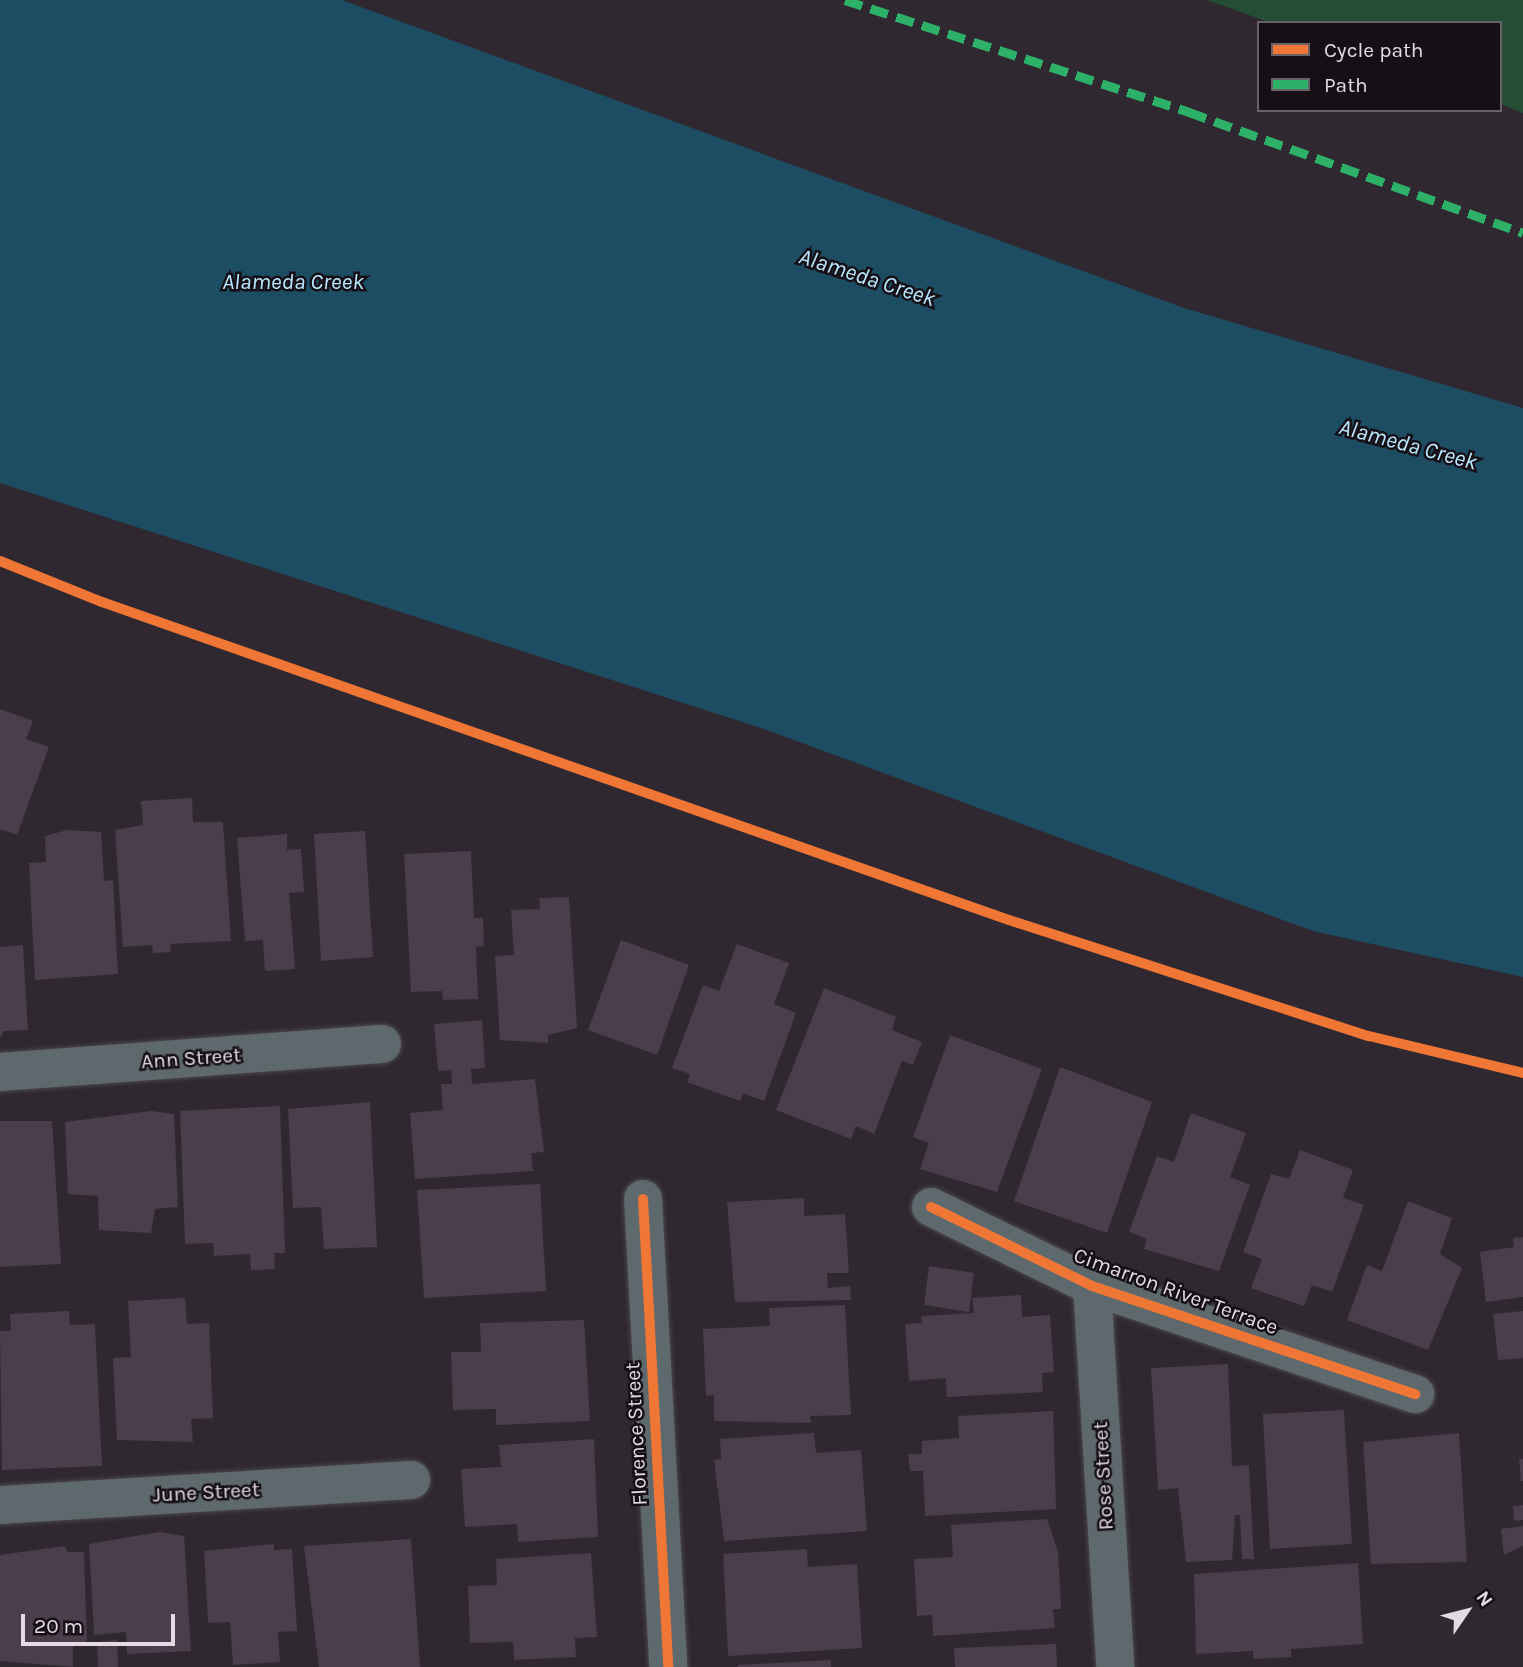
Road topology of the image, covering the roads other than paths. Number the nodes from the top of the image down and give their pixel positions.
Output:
1 (382, 1044) dead end
2 (0, 1072) edge
3 (643, 1199) dead end
4 (931, 1208) dead end
5 (1092, 1286) junction
6 (1415, 1394) dead end
7 (411, 1480) dead end
8 (0, 1504) edge
9 (668, 1667) edge
10 (1115, 1667) edge

1 - 2 street, Ann Street
3 - 9 street, Florence Street
4 - 5 street, Cimarron River Terrace
5 - 6 street, Cimarron River Terrace
5 - 10 street, Rose Street
7 - 8 street, June Street

